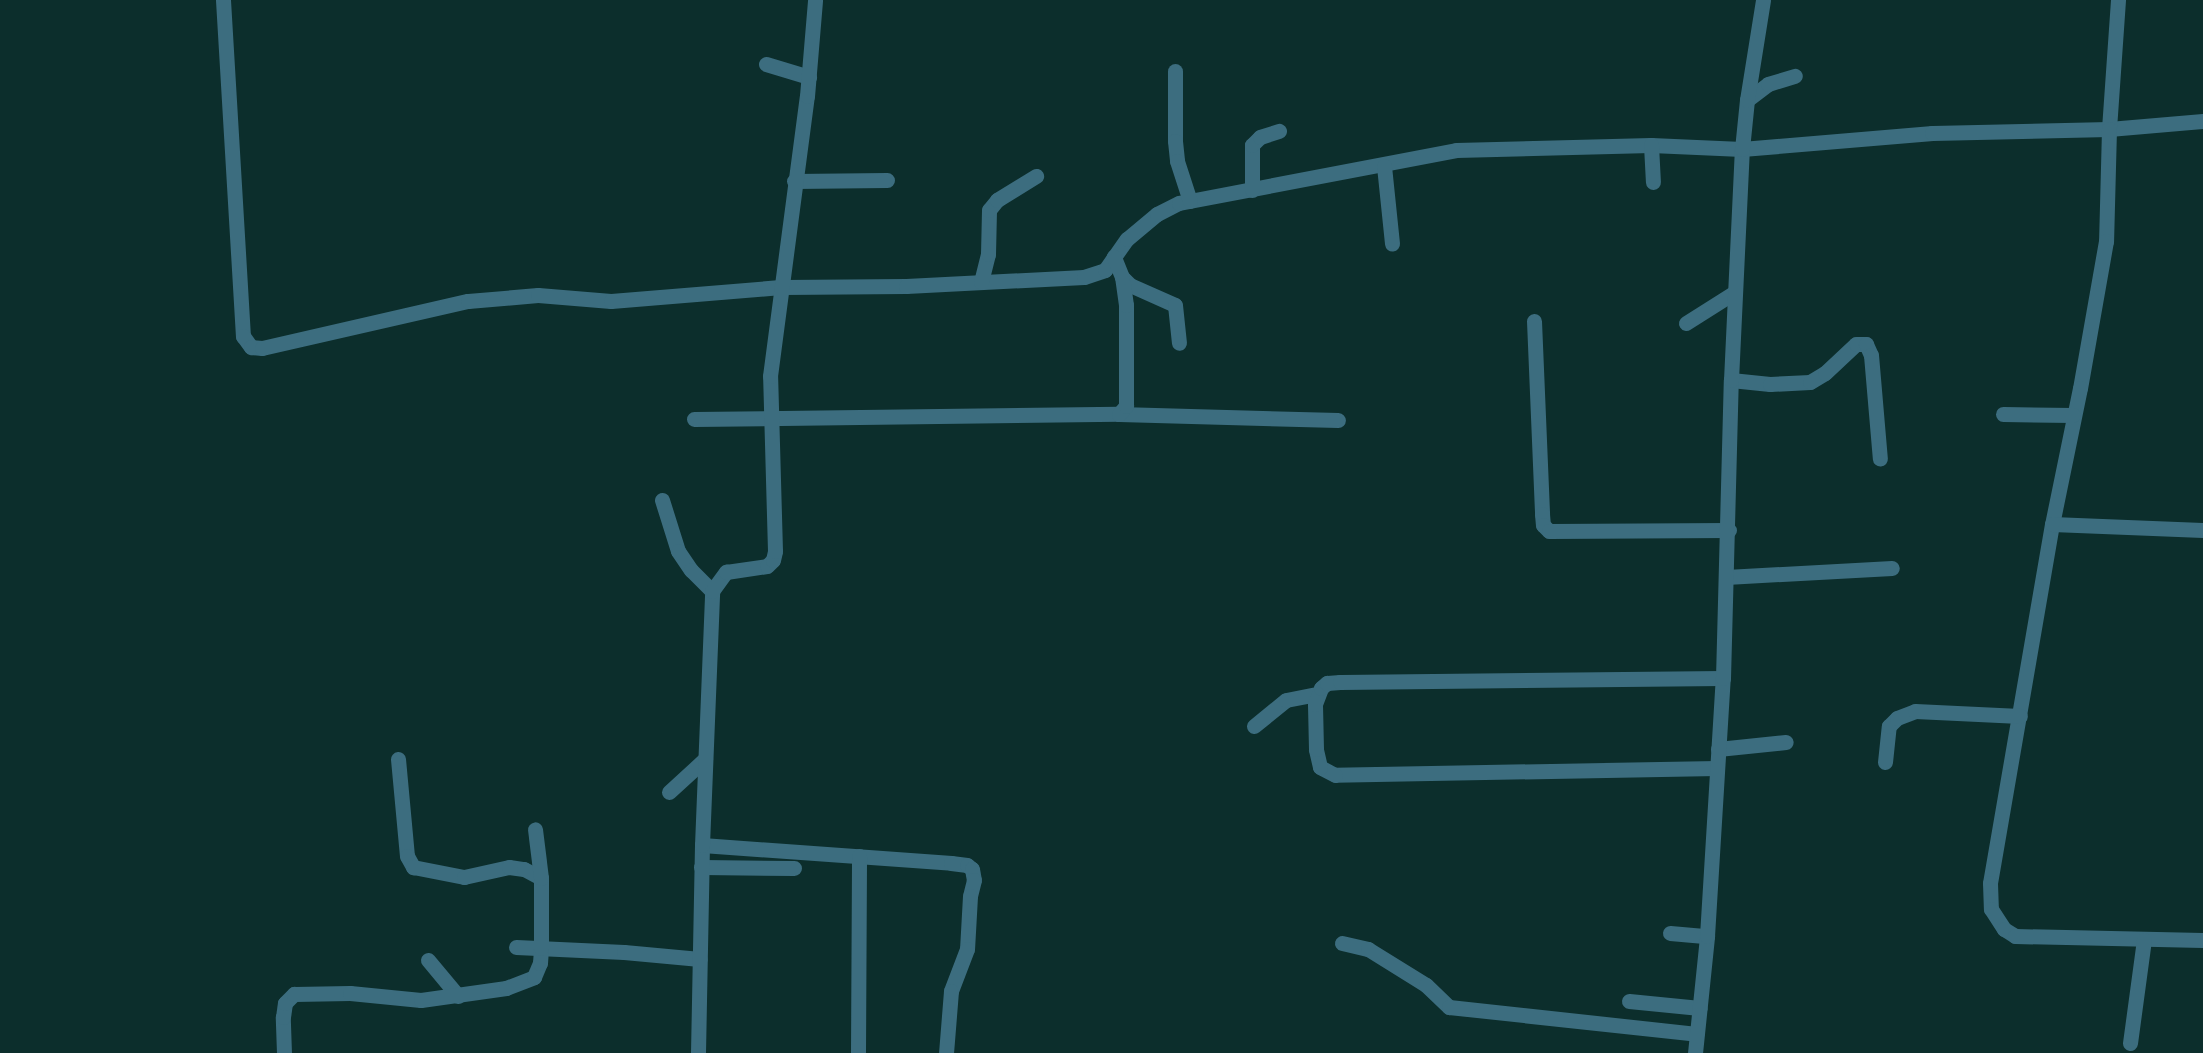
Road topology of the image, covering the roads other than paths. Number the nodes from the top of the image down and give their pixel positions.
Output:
1 (223, 0) edge
2 (815, 0) edge
3 (1763, 0) edge
4 (2118, 0) edge
5 (766, 64) dead end
6 (1175, 71) dead end
7 (1795, 76) dead end
8 (809, 77) junction
9 (1747, 100) junction
10 (2203, 121) edge
11 (2109, 129) junction
12 (1279, 131) dead end
13 (1651, 145) junction
14 (1742, 149) junction
15 (1384, 166) junction
16 (1036, 176) dead end
17 (887, 180) dead end
18 (794, 181) junction
19 (1653, 182) dead end
20 (1251, 190) junction
21 (1190, 201) junction
22 (1392, 244) dead end
23 (1114, 256) junction
24 (1122, 277) junction
25 (981, 282) junction
26 (783, 287) junction
27 (1735, 292) junction
28 (1534, 321) dead end
29 (1686, 322) dead end
30 (1179, 343) dead end
31 (1731, 380) junction
32 (1119, 414) junction
33 (2003, 414) dead end
34 (2073, 415) junction
35 (694, 419) dead end
36 (771, 419) junction
37 (1338, 420) dead end
38 (1881, 459) dead end
39 (662, 500) dead end
40 (2052, 524) junction
41 (1729, 530) junction
42 (2203, 530) edge
43 (1892, 568) dead end
44 (1726, 577) junction
45 (712, 591) junction
46 (1723, 678) junction
47 (1317, 694) junction
48 (2020, 716) junction
49 (1254, 726) dead end
50 (1786, 742) dead end
51 (1718, 749) junction
52 (398, 759) dead end
53 (705, 759) junction
54 (1885, 762) dead end
55 (1717, 768) junction
56 (669, 792) dead end
57 (535, 829) dead end
58 (702, 845) junction
59 (859, 856) junction
60 (701, 867) junction
61 (794, 868) dead end
62 (541, 878) junction
63 (1670, 933) dead end
64 (1707, 936) junction
65 (2144, 940) junction
66 (2203, 940) edge
67 (1342, 944) dead end
68 (516, 947) dead end
69 (541, 948) junction
70 (700, 959) junction
71 (428, 960) dead end
72 (458, 996) junction
73 (1629, 1001) dead end
74 (1700, 1008) junction
75 (1697, 1034) junction
76 (2130, 1043) dead end
77 (284, 1053) edge
78 (699, 1053) edge
79 (858, 1053) edge
80 (946, 1053) edge
81 (1695, 1053) edge

1 - 26 street
2 - 8 street
3 - 9 street
4 - 11 street
5 - 8 street
6 - 21 street
7 - 9 street
8 - 18 street
9 - 14 street
10 - 11 street
11 - 14 street
11 - 34 street
12 - 20 street
13 - 14 street
13 - 15 street
13 - 19 street
14 - 27 street
15 - 20 street
15 - 22 street
16 - 25 street
17 - 18 street
18 - 26 street
20 - 21 street
21 - 23 street
23 - 24 street
23 - 25 street
24 - 30 street
24 - 32 street
25 - 26 street
26 - 36 street
27 - 29 street
27 - 31 street
28 - 41 street
31 - 38 street
31 - 41 street
32 - 36 street
32 - 37 street
33 - 34 street
34 - 40 street
35 - 36 street
36 - 45 street
39 - 45 street
40 - 42 street
40 - 48 street
41 - 44 street
43 - 44 street
44 - 46 street
45 - 53 street
46 - 47 street
46 - 51 street
47 - 49 street
47 - 55 street
48 - 54 street
48 - 65 street
50 - 51 street
51 - 55 street
52 - 62 street
53 - 56 street
53 - 58 street
55 - 64 street
57 - 62 street
58 - 59 street
58 - 60 street
59 - 79 street
59 - 80 street
60 - 61 street
60 - 70 street
62 - 69 street
63 - 64 street
64 - 74 street
65 - 66 street
65 - 76 street
67 - 75 street
68 - 69 street
69 - 70 street
69 - 72 street
70 - 78 street
71 - 72 street
72 - 77 street
73 - 74 street
74 - 75 street
75 - 81 street

